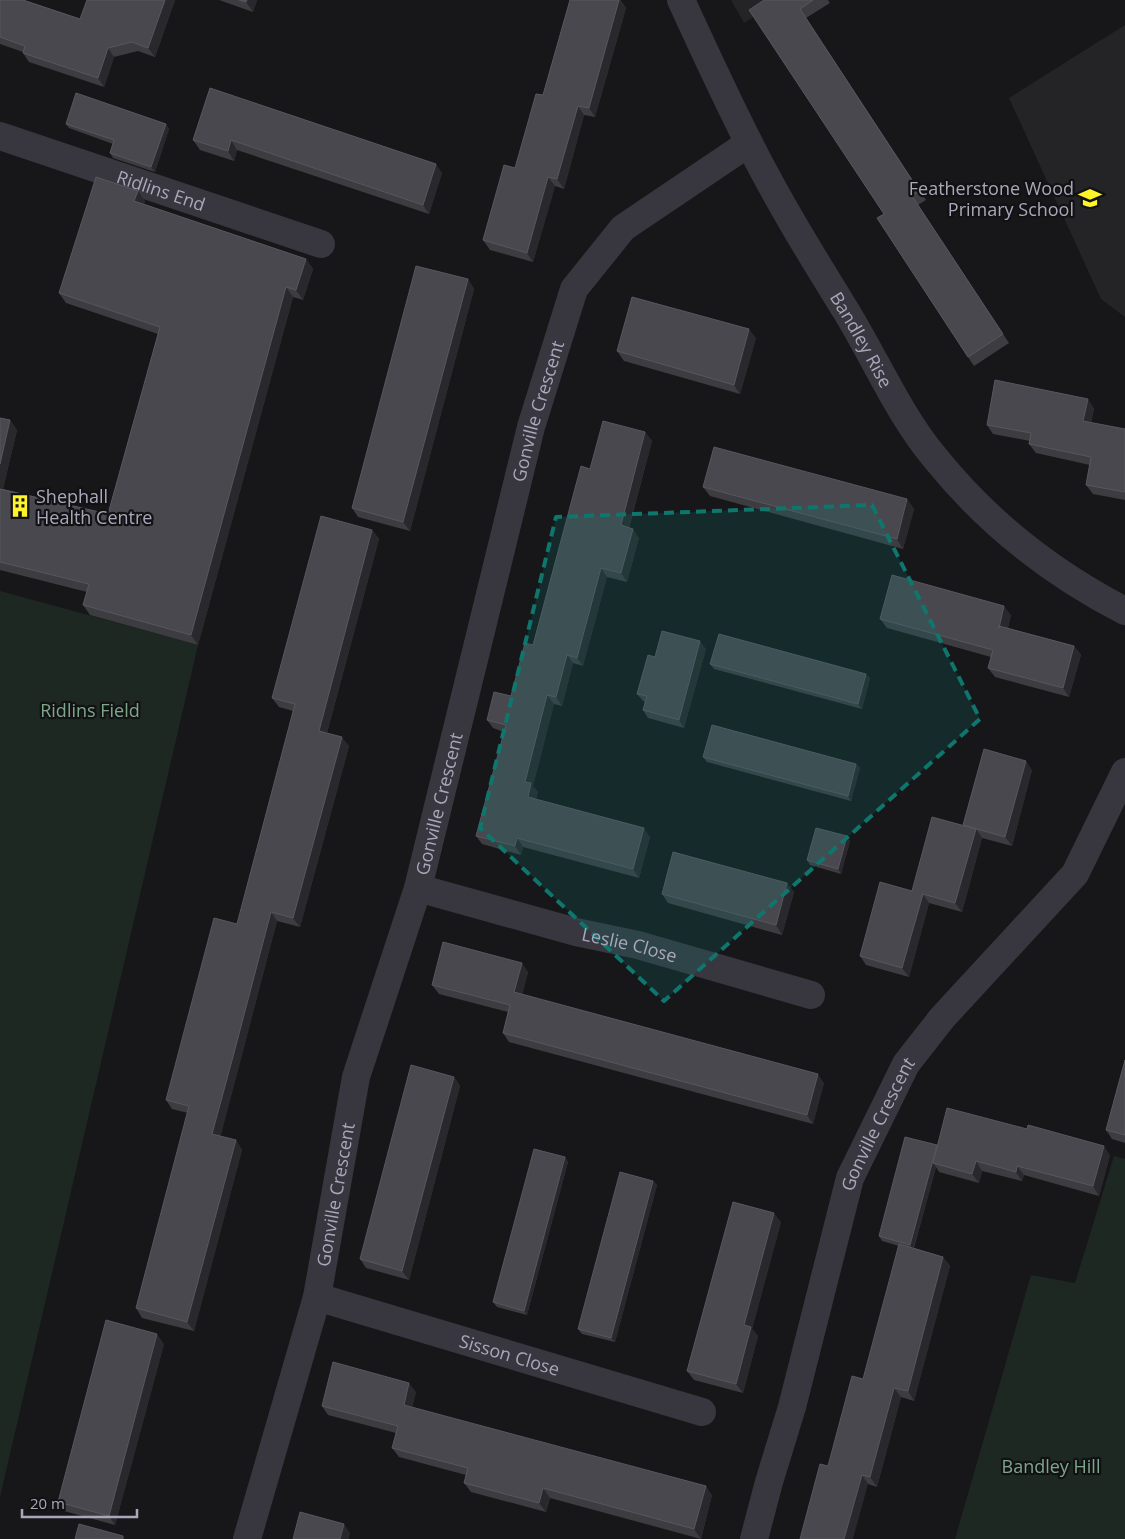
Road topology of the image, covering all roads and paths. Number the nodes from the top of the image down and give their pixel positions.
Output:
1 (681, 0) edge
2 (0, 136) edge
3 (749, 143) junction
4 (321, 244) dead end
5 (1125, 611) edge
6 (1125, 772) edge
7 (418, 888) junction
8 (811, 994) dead end
9 (317, 1297) junction
10 (702, 1412) dead end
11 (247, 1539) edge
12 (754, 1539) edge

1 - 3 street, Bandley Rise
2 - 4 street, Ridlins End
3 - 5 street, Bandley Rise
3 - 7 street, Gonville Crescent
6 - 12 street, Gonville Crescent
7 - 8 street, Leslie Close
7 - 9 street, Gonville Crescent
9 - 10 street, Sisson Close
9 - 11 street, Gonville Crescent

